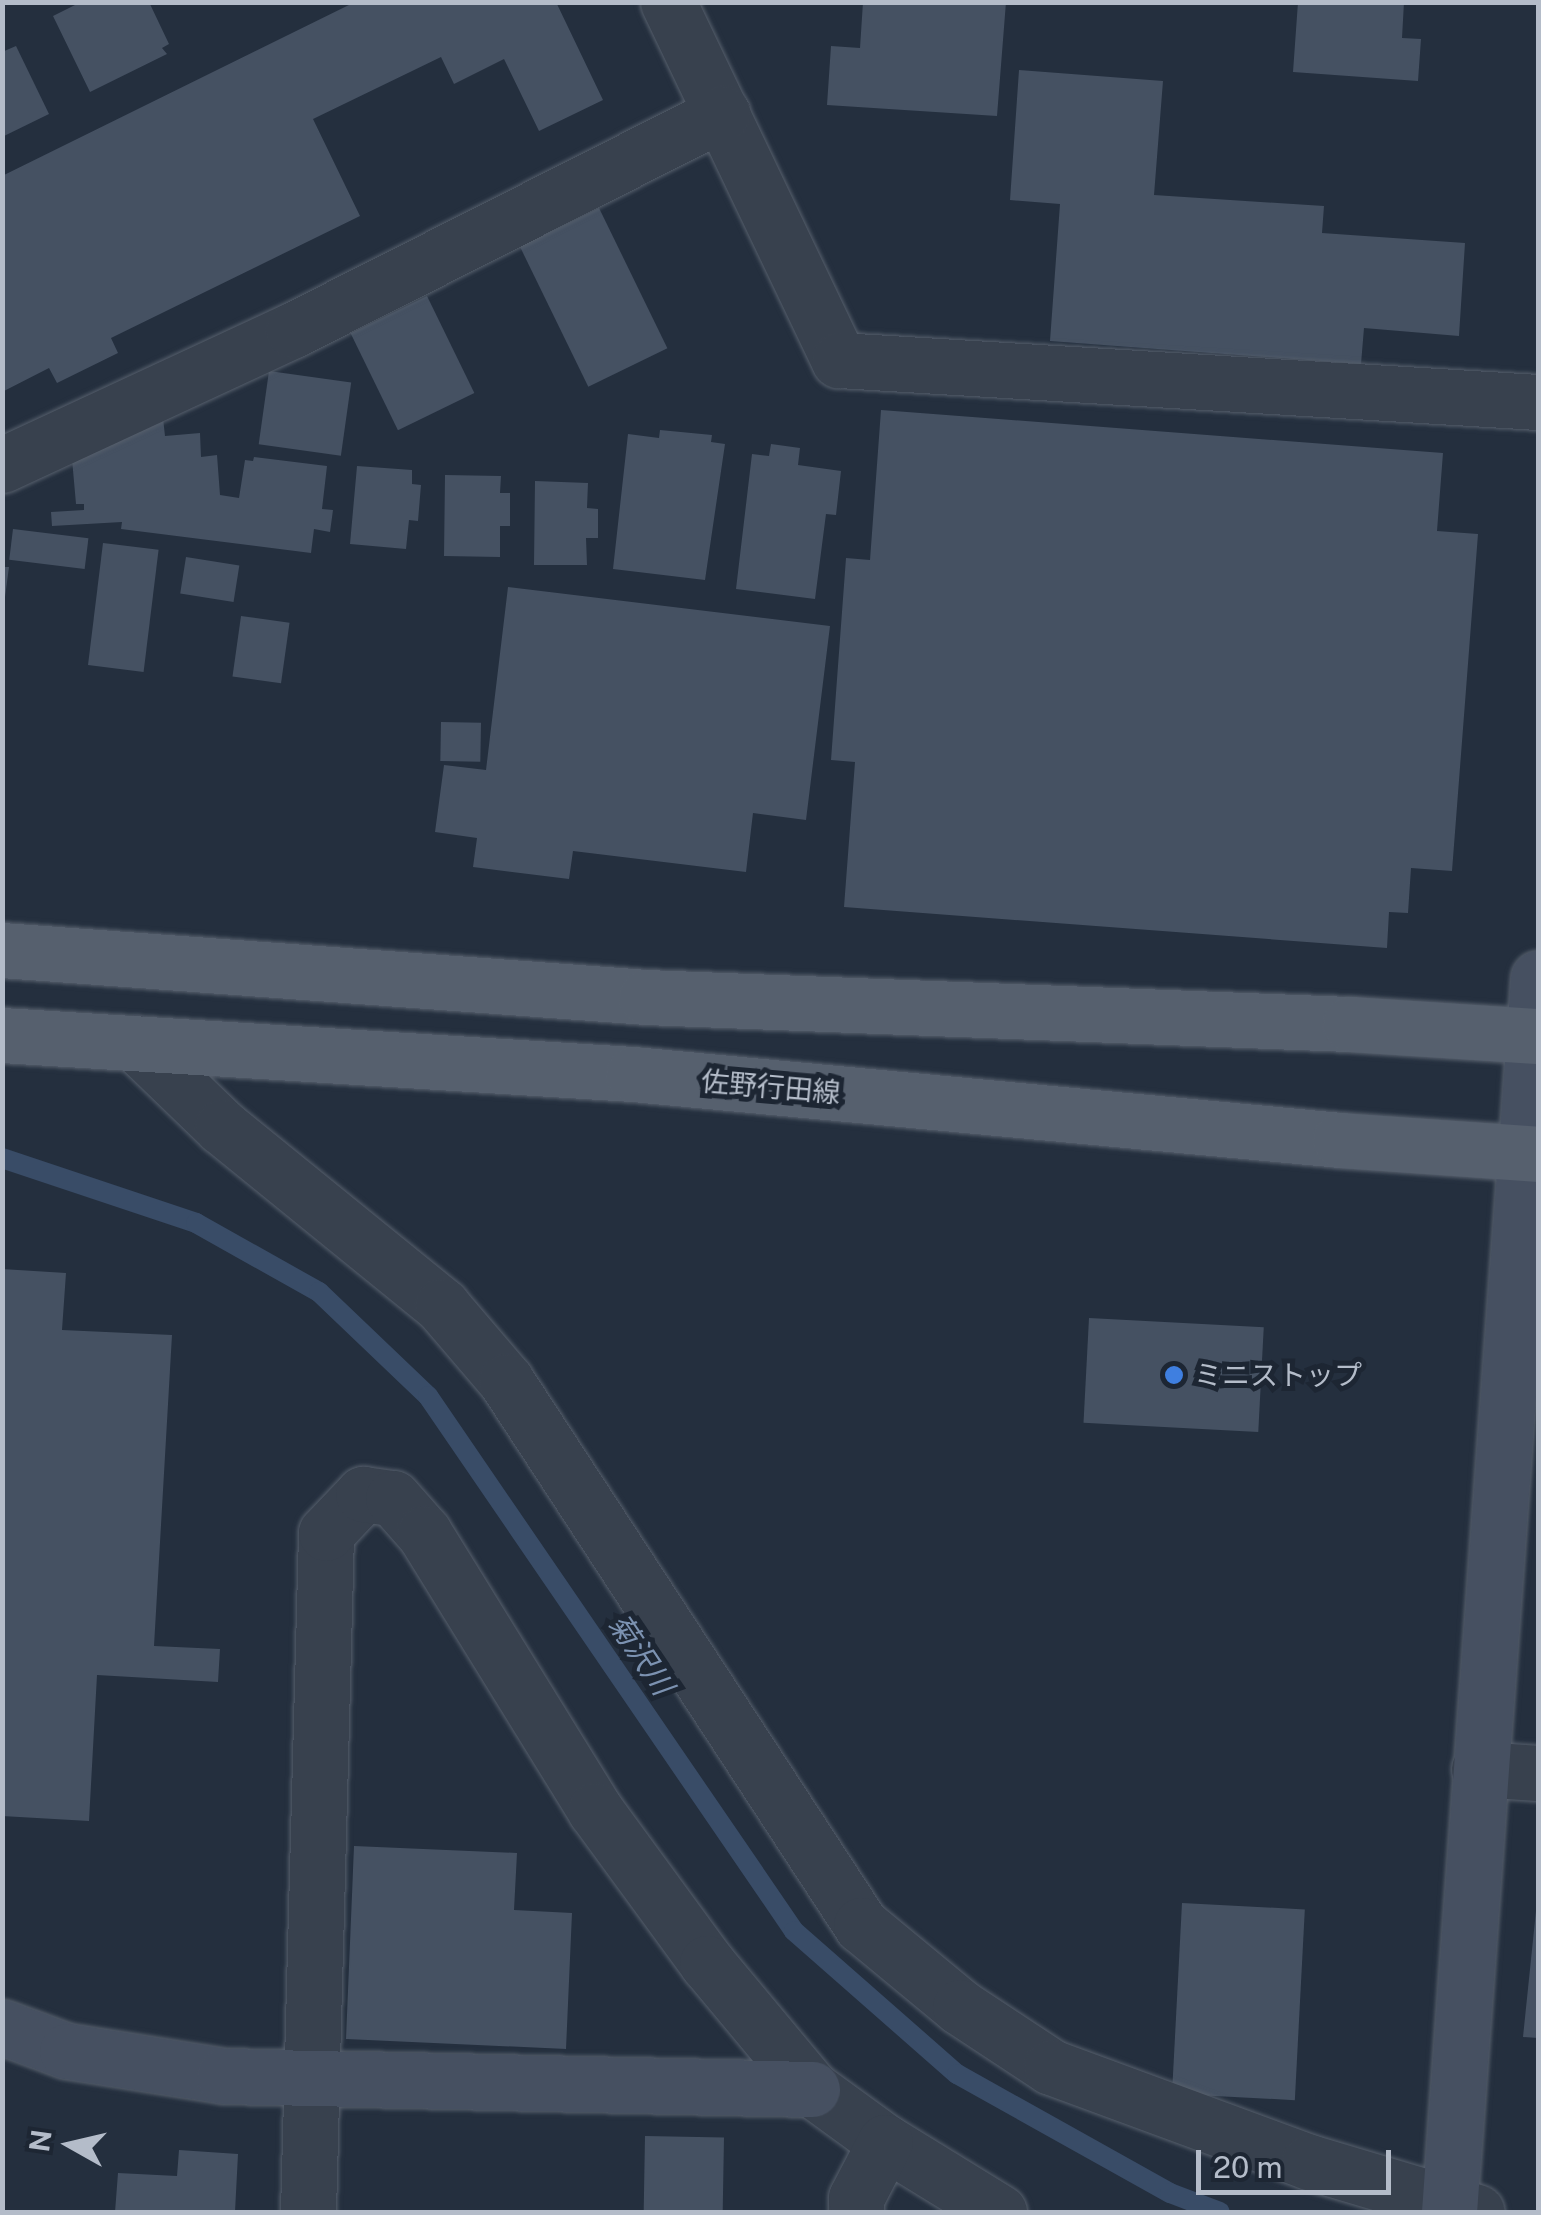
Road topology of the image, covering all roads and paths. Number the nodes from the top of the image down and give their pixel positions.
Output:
1 (668, 2) edge
2 (722, 113) junction
3 (1538, 402) edge
4 (2, 465) edge
5 (2, 950) edge
6 (1538, 978) edge
7 (2, 1035) edge
8 (1537, 1036) edge
9 (135, 1043) junction
10 (1533, 1154) edge
11 (1479, 1769) junction
12 (1538, 1773) edge
13 (2, 2027) edge
14 (311, 2080) junction
15 (812, 2089) junction
16 (885, 2142) junction
17 (1459, 2210) edge
18 (308, 2212) edge
19 (856, 2212) edge
20 (999, 2212) edge

1 - 2 street
2 - 3 street
2 - 4 street
5 - 8 main road
6 - 8 street
7 - 9 main road, 佐野行田線
8 - 10 street
9 - 10 main road, 佐野行田線
9 - 17 street
10 - 11 street
11 - 12 street
11 - 17 street
13 - 14 street
14 - 15 street
14 - 15 street
14 - 18 street
15 - 16 street
16 - 19 street
16 - 20 street

